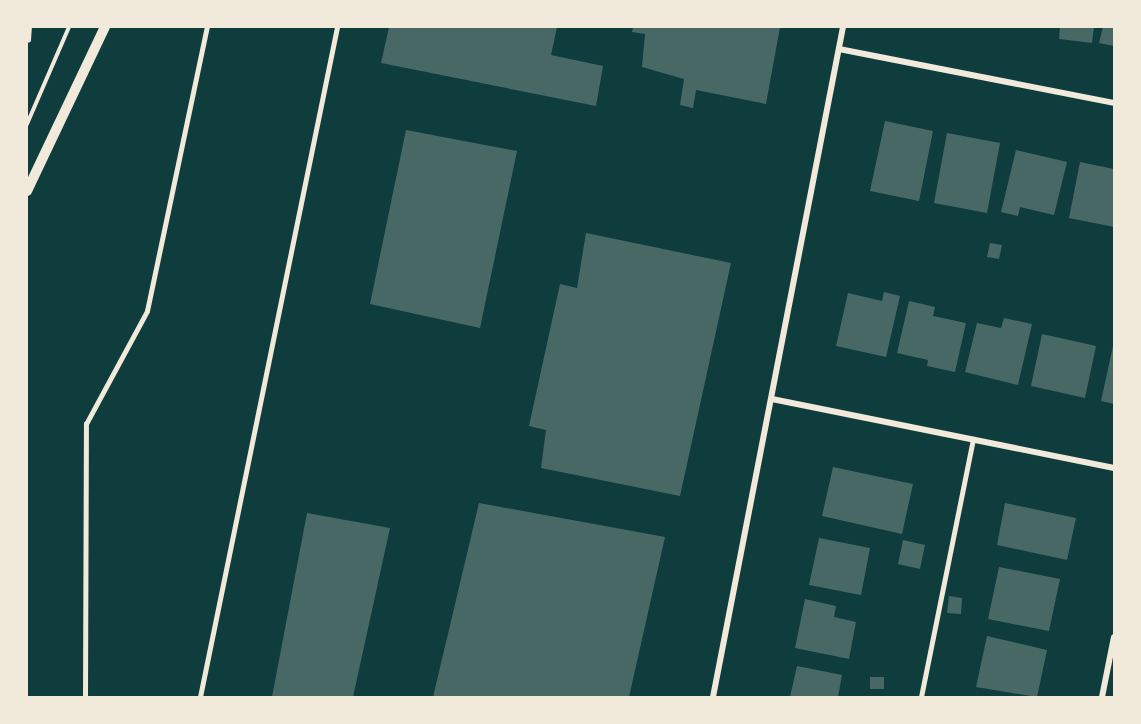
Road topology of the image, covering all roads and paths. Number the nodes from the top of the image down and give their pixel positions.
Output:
1 (29, 27) edge
2 (69, 27) edge
3 (105, 27) edge
4 (207, 27) edge
5 (337, 27) edge
6 (843, 27) edge
7 (28, 40) edge
8 (839, 49) junction
9 (1114, 103) edge
10 (27, 124) edge
11 (27, 191) edge
12 (772, 399) junction
13 (973, 439) junction
14 (1114, 468) edge
15 (1114, 637) edge
16 (85, 697) edge
17 (200, 697) edge
18 (713, 697) edge
19 (921, 697) edge
20 (1102, 697) edge

1 - 7 lane
2 - 10 path
3 - 11 street
4 - 16 lane
5 - 17 lane
6 - 8 street
8 - 9 street
8 - 12 street
12 - 13 street
12 - 18 street
13 - 14 street
13 - 19 lane
15 - 20 street

